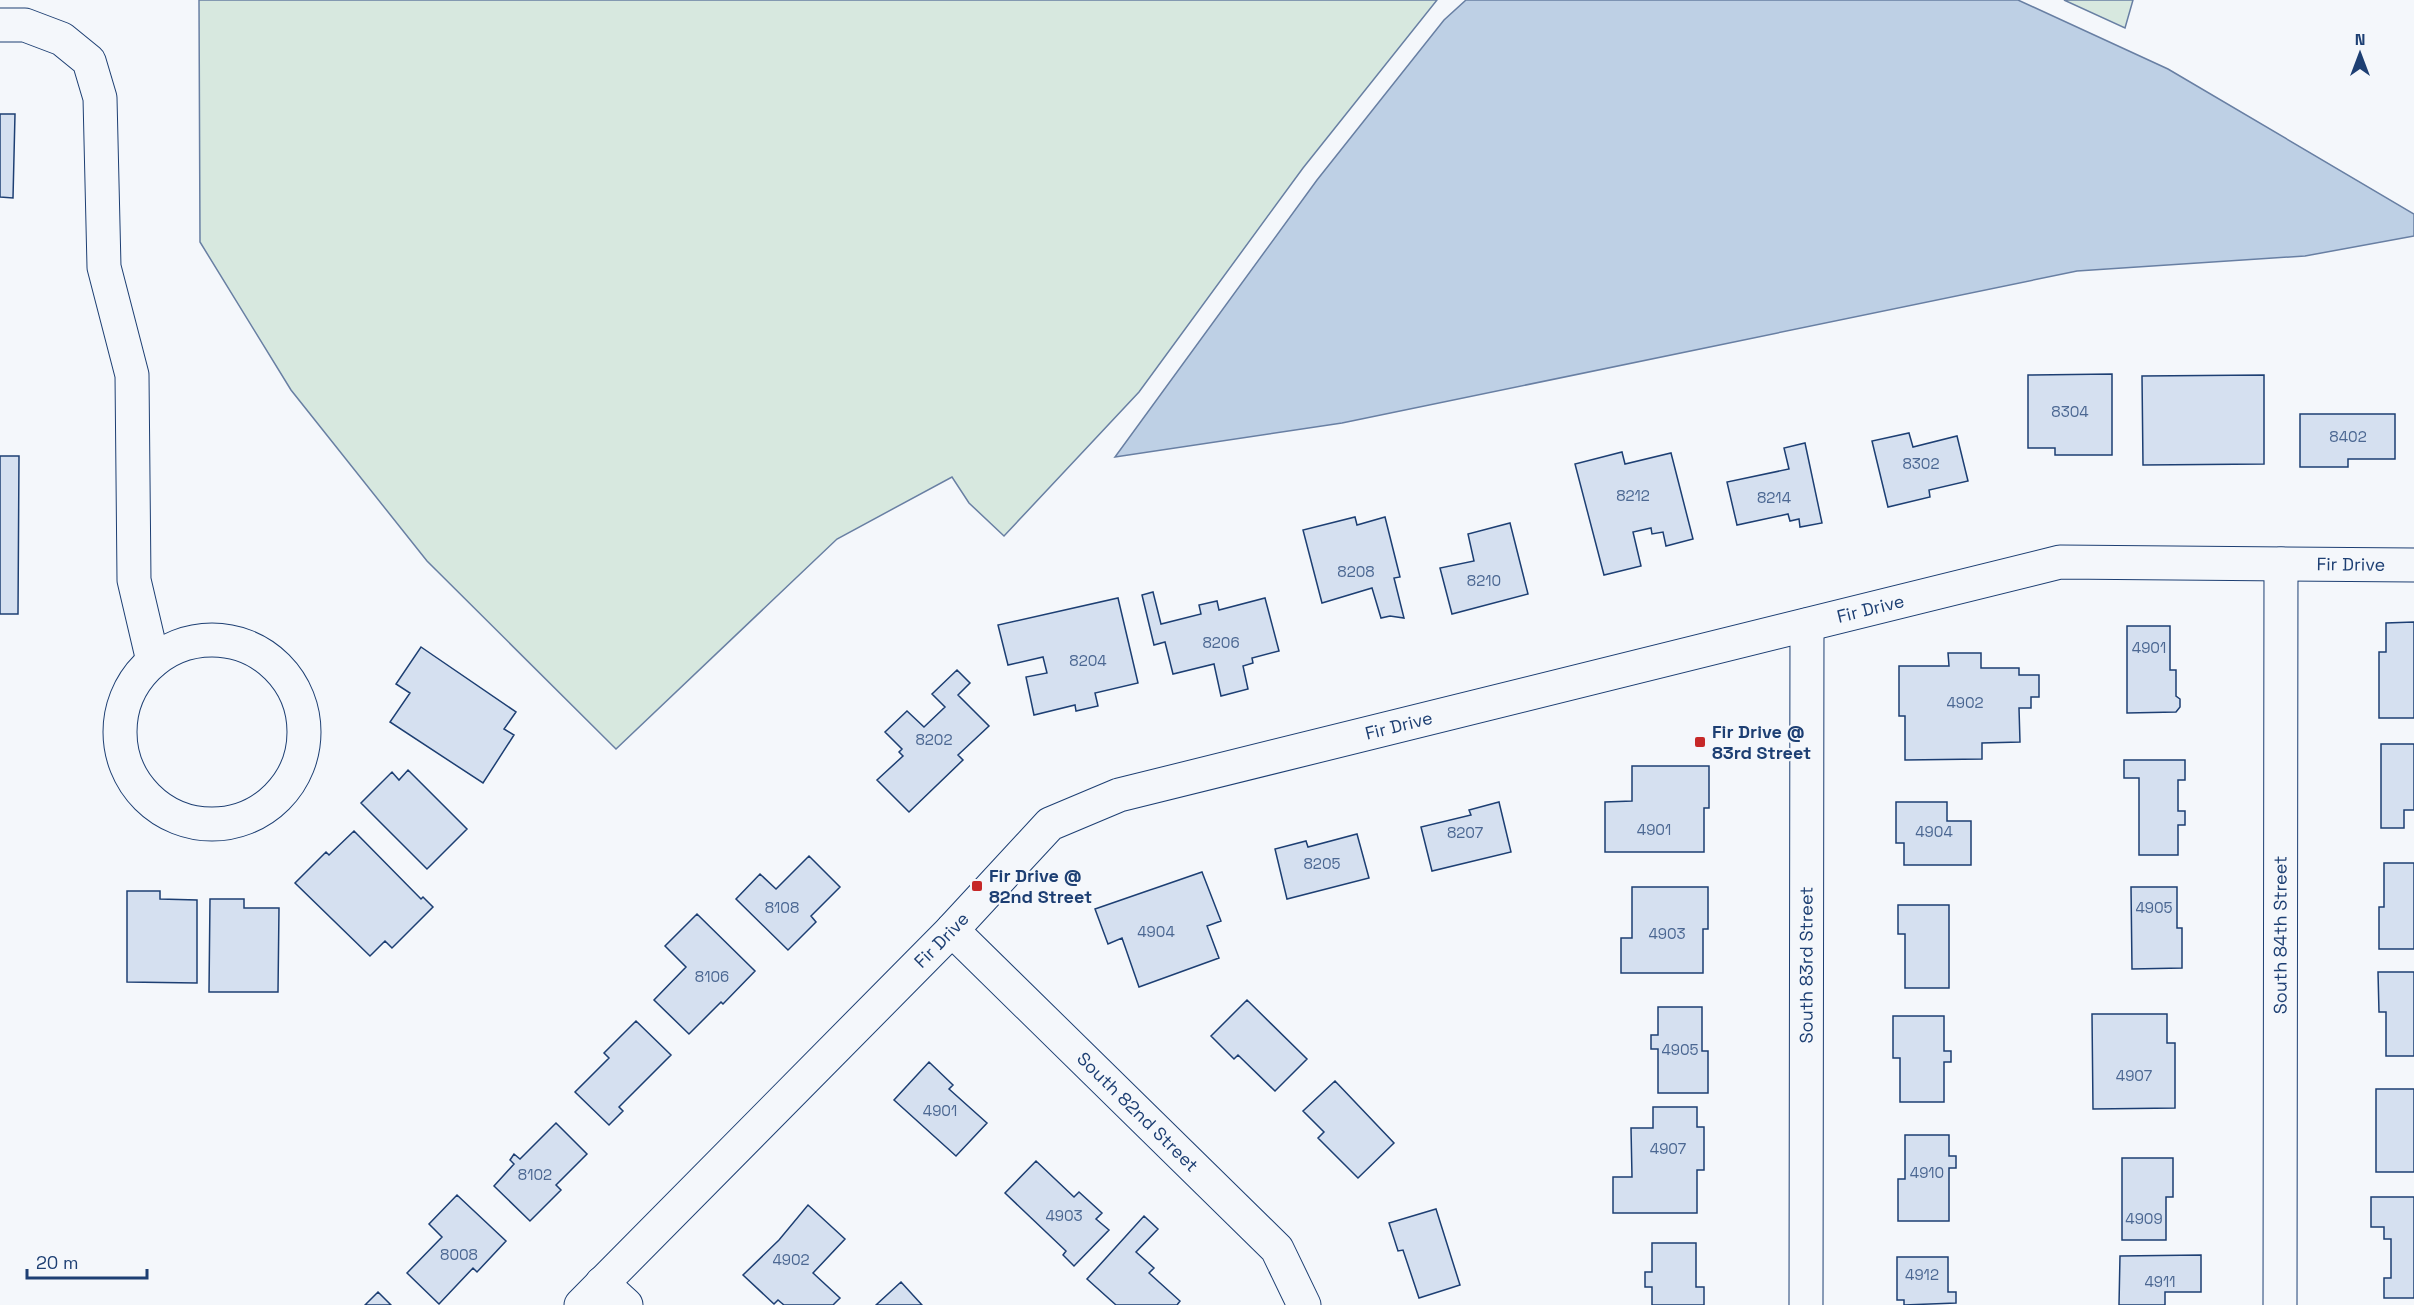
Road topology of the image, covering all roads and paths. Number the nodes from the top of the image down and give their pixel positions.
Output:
1 (0, 25) edge
2 (2282, 564) junction
3 (2414, 565) edge
4 (1807, 626) junction
5 (153, 661) junction
6 (952, 930) junction
7 (592, 1294) edge
8 (626, 1305) edge
9 (1304, 1305) edge
10 (1806, 1305) edge
11 (2280, 1305) edge

1 - 5 street
2 - 3 street, Fir Drive
2 - 4 street, Fir Drive
2 - 11 street, South 84th Street
4 - 6 street, Fir Drive
4 - 10 street, South 83rd Street
5 - 5 street
6 - 7 street, Fir Drive
6 - 9 street, South 82nd Street
7 - 8 street

